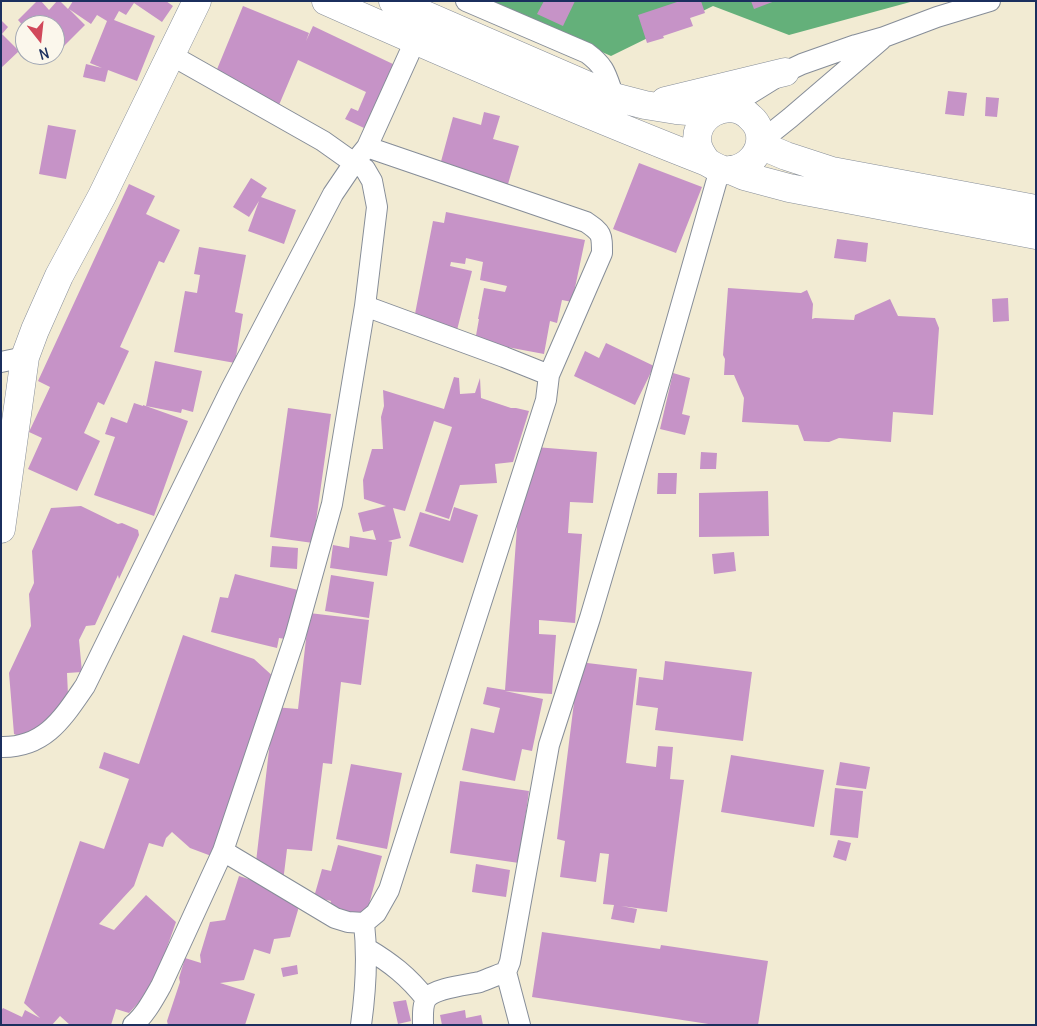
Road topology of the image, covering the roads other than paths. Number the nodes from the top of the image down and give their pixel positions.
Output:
1 (197, 1) edge
2 (326, 1) edge
3 (393, 1) edge
4 (466, 1) edge
5 (990, 1) edge
6 (884, 38) junction
7 (415, 41) junction
8 (170, 56) junction
9 (785, 72) junction
10 (614, 96) junction
11 (644, 106) junction
12 (719, 110) junction
13 (760, 143) junction
14 (367, 147) junction
15 (354, 163) junction
16 (719, 167) junction
17 (1036, 209) edge
18 (1036, 236) edge
19 (365, 306) junction
20 (13, 359) edge
21 (549, 375) junction
22 (1, 529) edge
23 (1, 748) edge
24 (223, 851) junction
25 (364, 923) junction
26 (366, 948) junction
27 (506, 972) junction
28 (426, 999) junction
29 (137, 1023) edge
30 (361, 1025) edge
31 (423, 1025) edge
32 (520, 1025) edge

1 - 8 main road
2 - 7 main road
3 - 10 main road
4 - 10 street
5 - 6 street
6 - 9 street
6 - 13 street
7 - 14 street
7 - 16 main road
8 - 15 street
8 - 20 main road
9 - 11 main road
9 - 12 street
10 - 11 main road
11 - 12 main road
12 - 13 main road
12 - 16 main road
13 - 16 main road
13 - 17 main road
14 - 15 street
14 - 21 street
15 - 19 street
15 - 23 street
16 - 18 main road
16 - 27 street
19 - 21 street
19 - 24 street
20 - 22 main road
21 - 25 street
24 - 25 street
24 - 29 street
25 - 26 street
26 - 28 street
26 - 30 street
27 - 28 street
27 - 32 street
28 - 31 street

